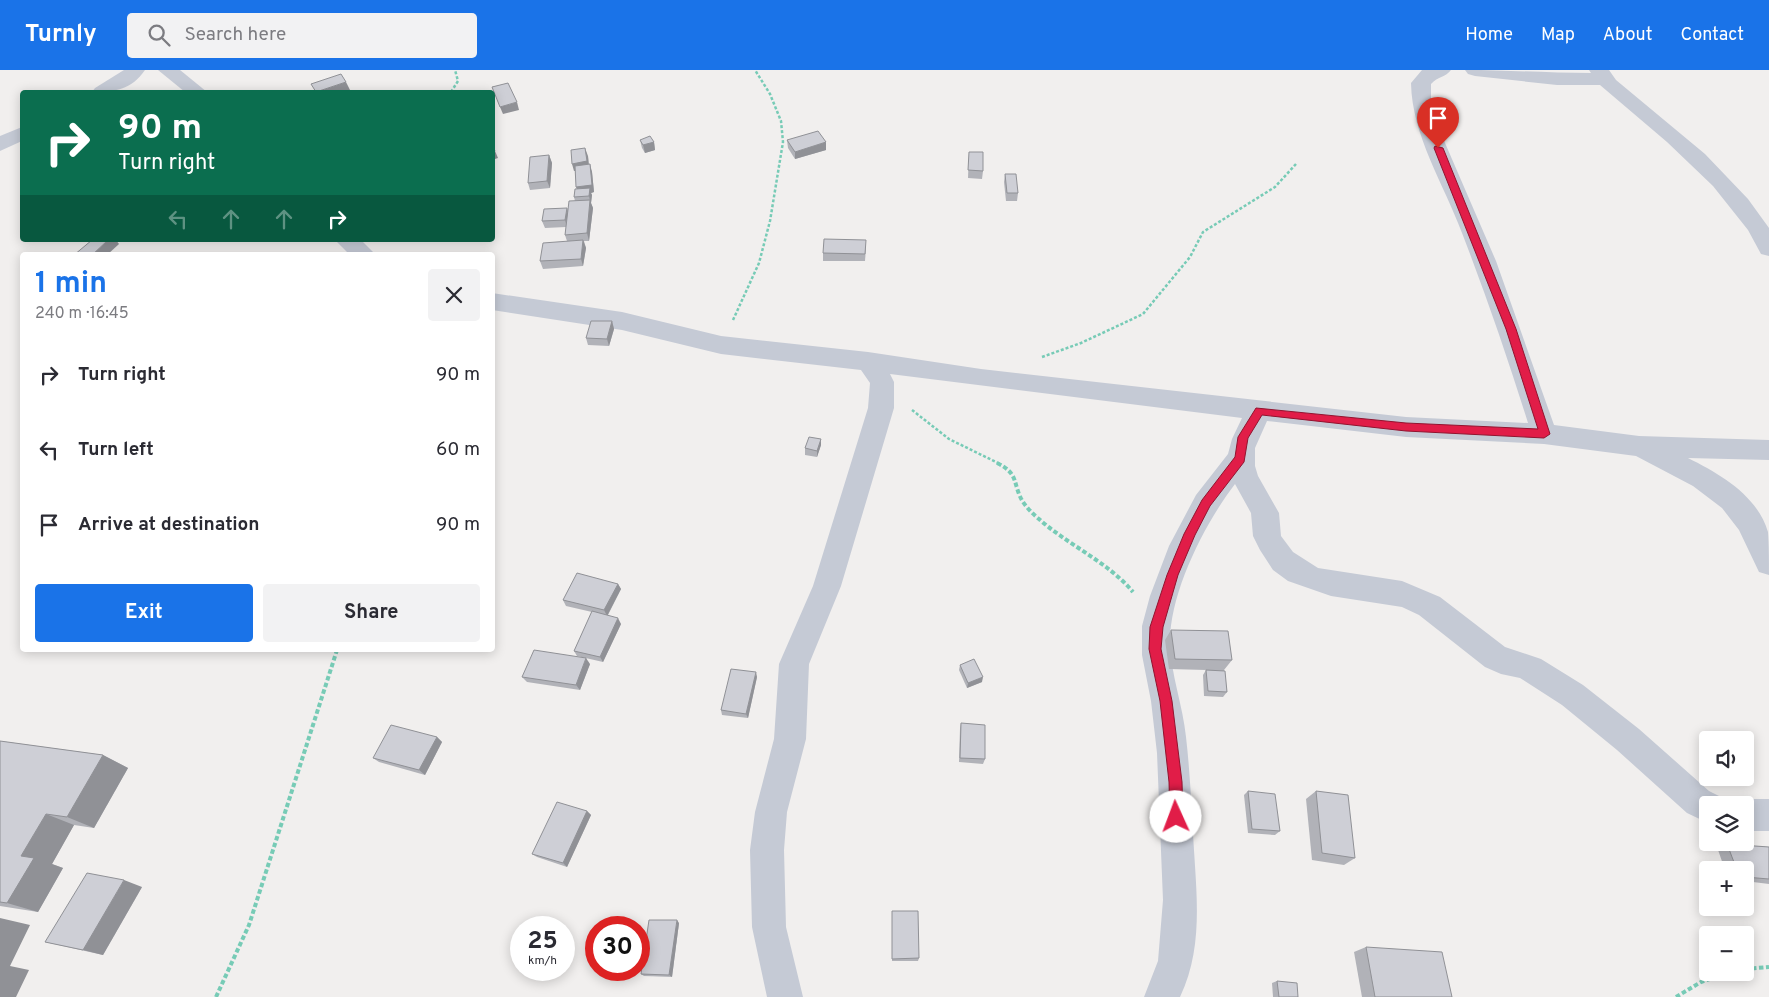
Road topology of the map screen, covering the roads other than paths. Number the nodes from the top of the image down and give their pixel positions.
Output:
1 (135, 70) edge
2 (168, 70) edge
3 (1441, 70) edge
4 (1475, 70) edge
5 (1602, 74) edge
6 (106, 90) edge
7 (195, 90) edge
8 (20, 134) edge
9 (0, 144) edge
10 (1742, 207) junction
11 (1769, 211) edge
12 (349, 242) edge
13 (1769, 248) edge
14 (361, 252) edge
15 (495, 300) edge
16 (875, 372) junction
17 (1260, 411) junction
18 (1544, 434) junction
19 (1639, 446) junction
20 (1769, 450) edge
21 (1240, 458) junction
22 (1769, 563) edge
23 (1699, 803) edge
24 (1754, 815) edge
25 (1769, 815) edge
26 (785, 997) edge
27 (1162, 997) edge

1 - 6 street
2 - 7 street
3 - 18 street
4 - 5 street
5 - 10 street
8 - 9 street
10 - 11 street
10 - 13 street
12 - 14 street
15 - 16 street
16 - 17 street
16 - 26 street
17 - 18 street
17 - 21 street
18 - 19 street
19 - 20 street
19 - 22 street
21 - 23 street
21 - 27 street
24 - 25 street

